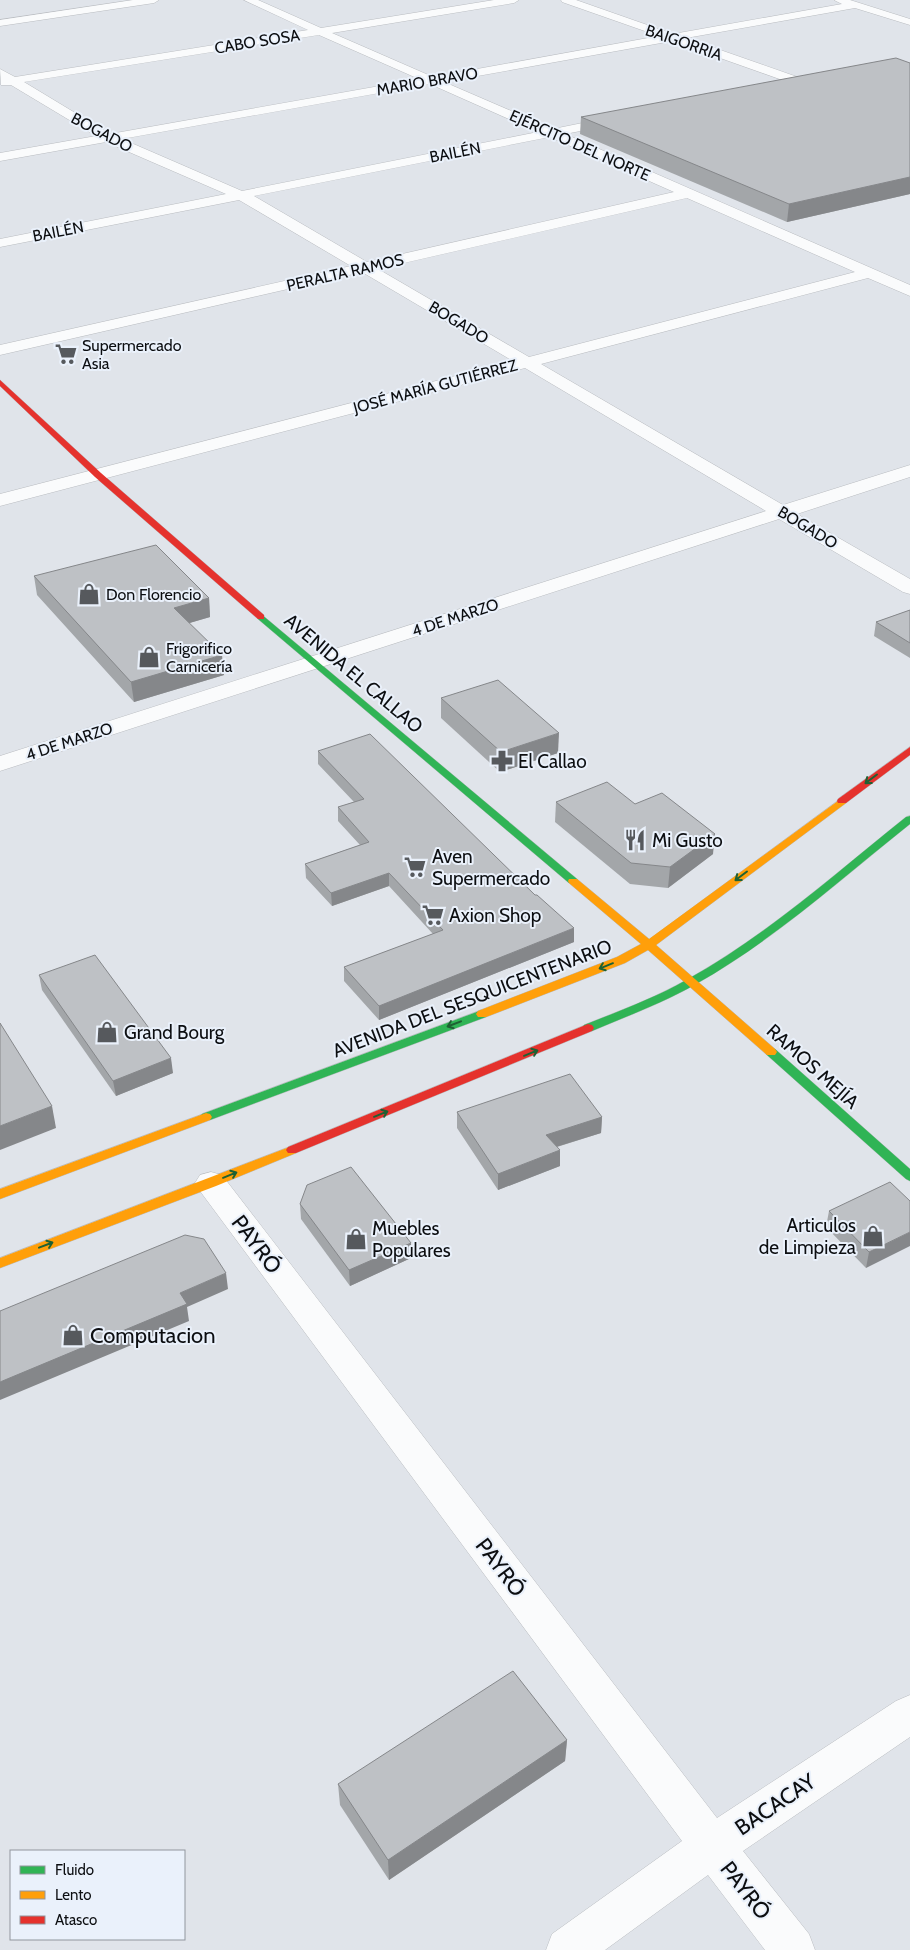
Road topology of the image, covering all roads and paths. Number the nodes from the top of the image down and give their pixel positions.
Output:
1 (154, 0) edge
2 (249, 0) edge
3 (514, 0) edge
4 (566, 0) edge
5 (837, 0) edge
6 (855, 5) junction
7 (910, 22) edge
8 (0, 23) edge
9 (320, 31) junction
10 (670, 38) junction
11 (4, 78) edge
12 (430, 80) junction
13 (773, 89) edge
14 (629, 118) edge
15 (552, 134) junction
16 (108, 138) junction
17 (0, 157) edge
18 (690, 193) junction
19 (240, 194) junction
20 (0, 242) edge
21 (366, 267) junction
22 (871, 274) junction
23 (910, 291) edge
24 (0, 350) edge
25 (526, 362) junction
26 (0, 382) edge
27 (910, 471) edge
28 (98, 475) junction
29 (0, 500) edge
30 (783, 512) junction
31 (910, 588) edge
32 (314, 663) junction
33 (910, 750) edge
34 (0, 764) edge
35 (910, 819) edge
36 (648, 945) junction
37 (693, 982) junction
38 (910, 1176) edge
39 (211, 1183) junction
40 (0, 1194) edge
41 (0, 1263) edge
42 (910, 1714) edge
43 (712, 1846) junction
44 (568, 1950) edge
45 (793, 1950) edge

1 - 8 street
2 - 9 street, EJÉRCITO DEL NORTE
3 - 9 street, CABO SOSA
4 - 10 street, BAIGORRIA
5 - 6 street
6 - 7 street
6 - 10 street, MARIO BRAVO
9 - 11 street, CABO SOSA
9 - 12 street, EJÉRCITO DEL NORTE
10 - 12 street, MARIO BRAVO
10 - 13 street, BAIGORRIA
11 - 16 street, BOGADO
12 - 15 street, EJÉRCITO DEL NORTE
12 - 16 street, MARIO BRAVO
14 - 15 street, BAILÉN
15 - 18 street, EJÉRCITO DEL NORTE
15 - 19 street, BAILÉN
16 - 17 street, MARIO BRAVO
16 - 19 street, BOGADO
18 - 21 street, PERALTA RAMOS
18 - 22 street, EJÉRCITO DEL NORTE
19 - 20 street, BAILÉN
19 - 21 street, BOGADO
21 - 24 street, PERALTA RAMOS
21 - 25 street, BOGADO
22 - 23 street, EJÉRCITO DEL NORTE
22 - 25 street, JOSÉ MARÍA GUTIÉRREZ
25 - 28 street, JOSÉ MARÍA GUTIÉRREZ
25 - 30 street, BOGADO
26 - 28 main road, AVENIDA EL CALLAO
27 - 30 street, 4 DE MARZO
28 - 29 street, JOSÉ MARÍA GUTIÉRREZ
28 - 32 main road, AVENIDA EL CALLAO
30 - 31 street, BOGADO
30 - 32 street, 4 DE MARZO
32 - 34 street, 4 DE MARZO
32 - 36 main road, AVENIDA EL CALLAO
33 -> 36 main road, AVENIDA DEL SESQUICENTENARIO
35 - 37 main road
36 - 37 main road, AVENIDA EL CALLAO
36 -> 40 main road, AVENIDA DEL SESQUICENTENARIO
37 - 38 main road, RAMOS MEJÍA
39 -> 37 main road
41 -> 39 main road
39 - 43 street, PAYRÓ
42 - 43 street, BACACAY
43 - 44 street, BACACAY
43 - 45 street, PAYRÓ

